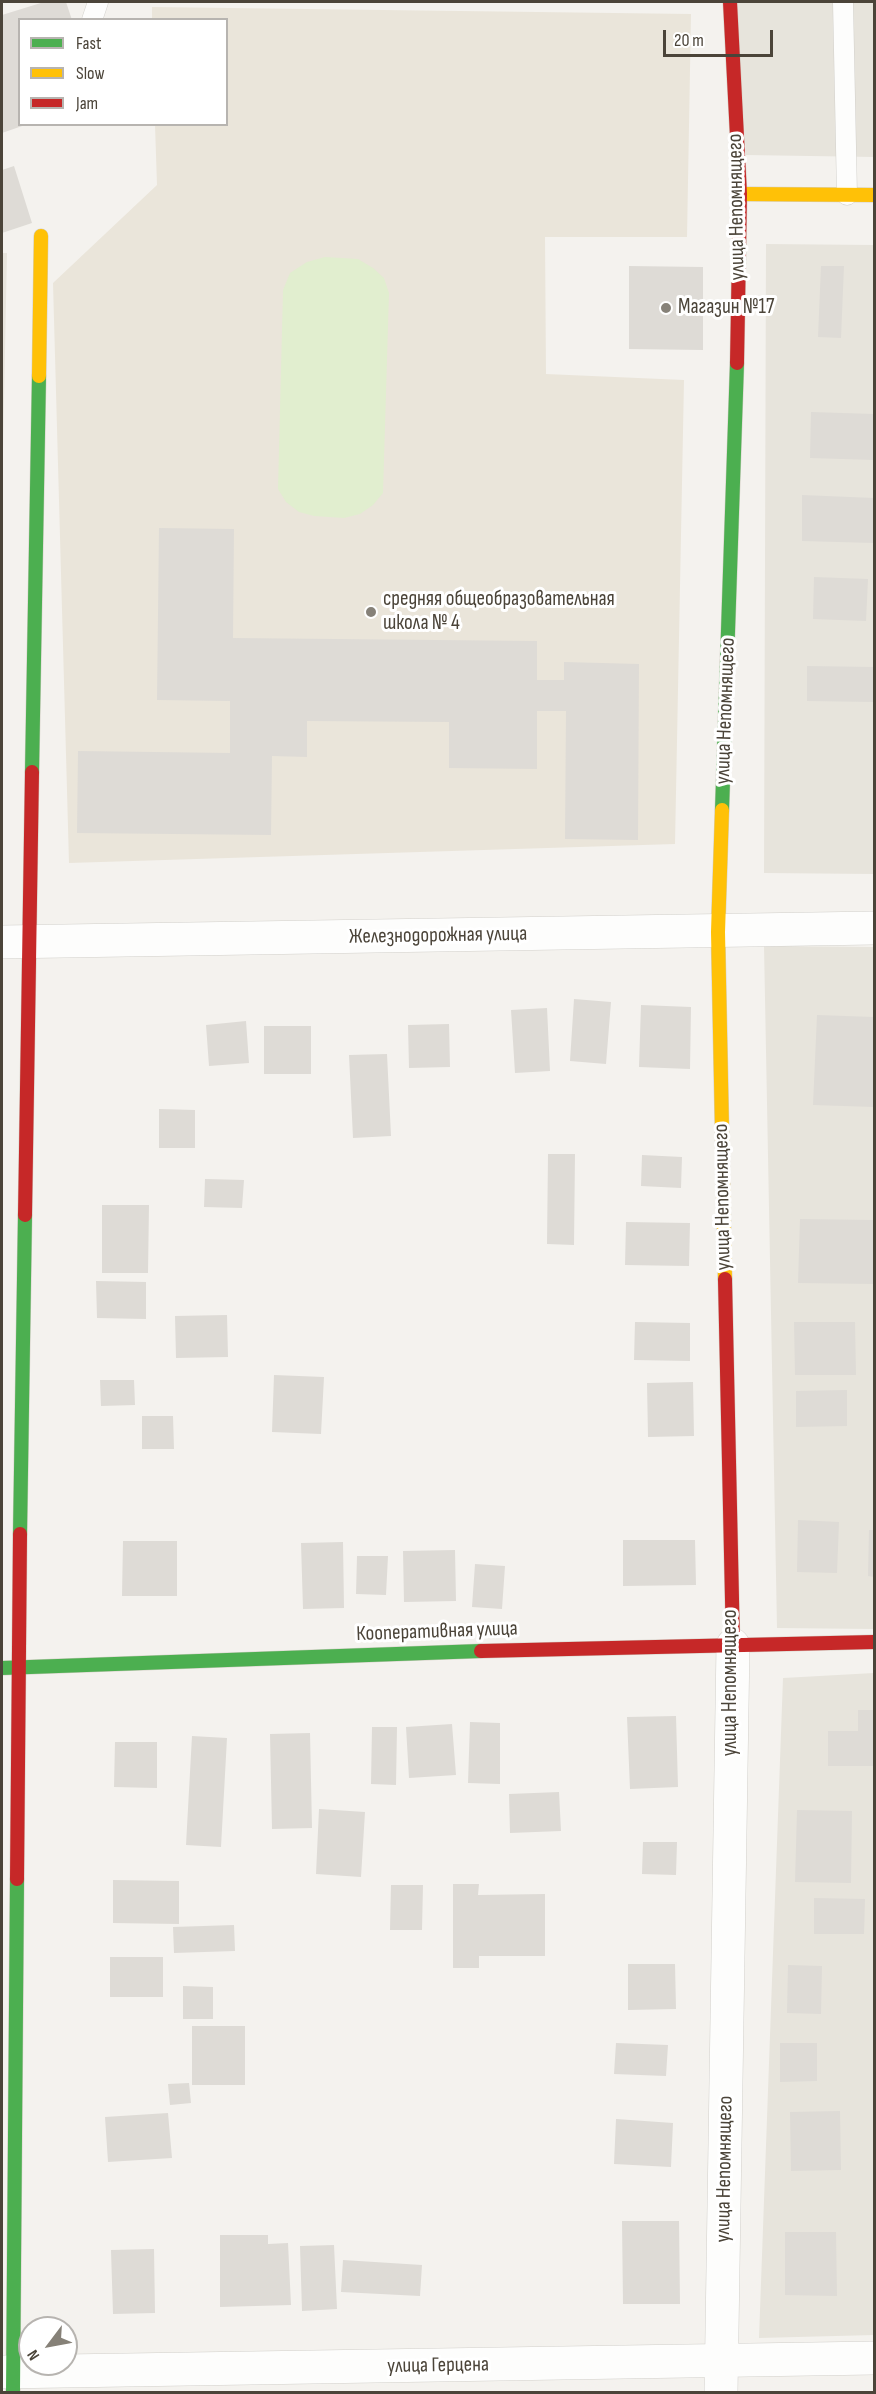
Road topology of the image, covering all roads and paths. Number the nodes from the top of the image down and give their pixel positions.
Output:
1 (98, 2) edge
2 (730, 2) edge
3 (843, 2) edge
4 (93, 18) edge
5 (740, 194) junction
6 (847, 195) junction
7 (874, 195) edge
8 (41, 236) dead end
9 (874, 928) edge
10 (718, 932) junction
11 (15, 942) edge
12 (874, 1642) edge
13 (733, 1646) junction
14 (18, 1667) junction
15 (2, 1668) edge
16 (874, 2358) edge
17 (721, 2377) edge
18 (9, 2379) edge

1 - 4 lane
2 - 5 street, улица Непомнящего
3 - 6 lane
5 - 6 street
5 - 10 street, улица Непомнящего
6 - 7 street
8 - 11 street
9 - 10 street, Железнодорожная улица
10 - 11 street, Железнодорожная улица
10 - 13 street, улица Непомнящего
11 - 14 street
12 - 13 street, Кооперативная улица
13 - 14 street, Кооперативная улица
13 - 17 street, улица Непомнящего
14 - 15 street, Кооперативная улица
14 - 18 street
16 - 17 street, улица Герцена
17 - 18 street, улица Герцена

